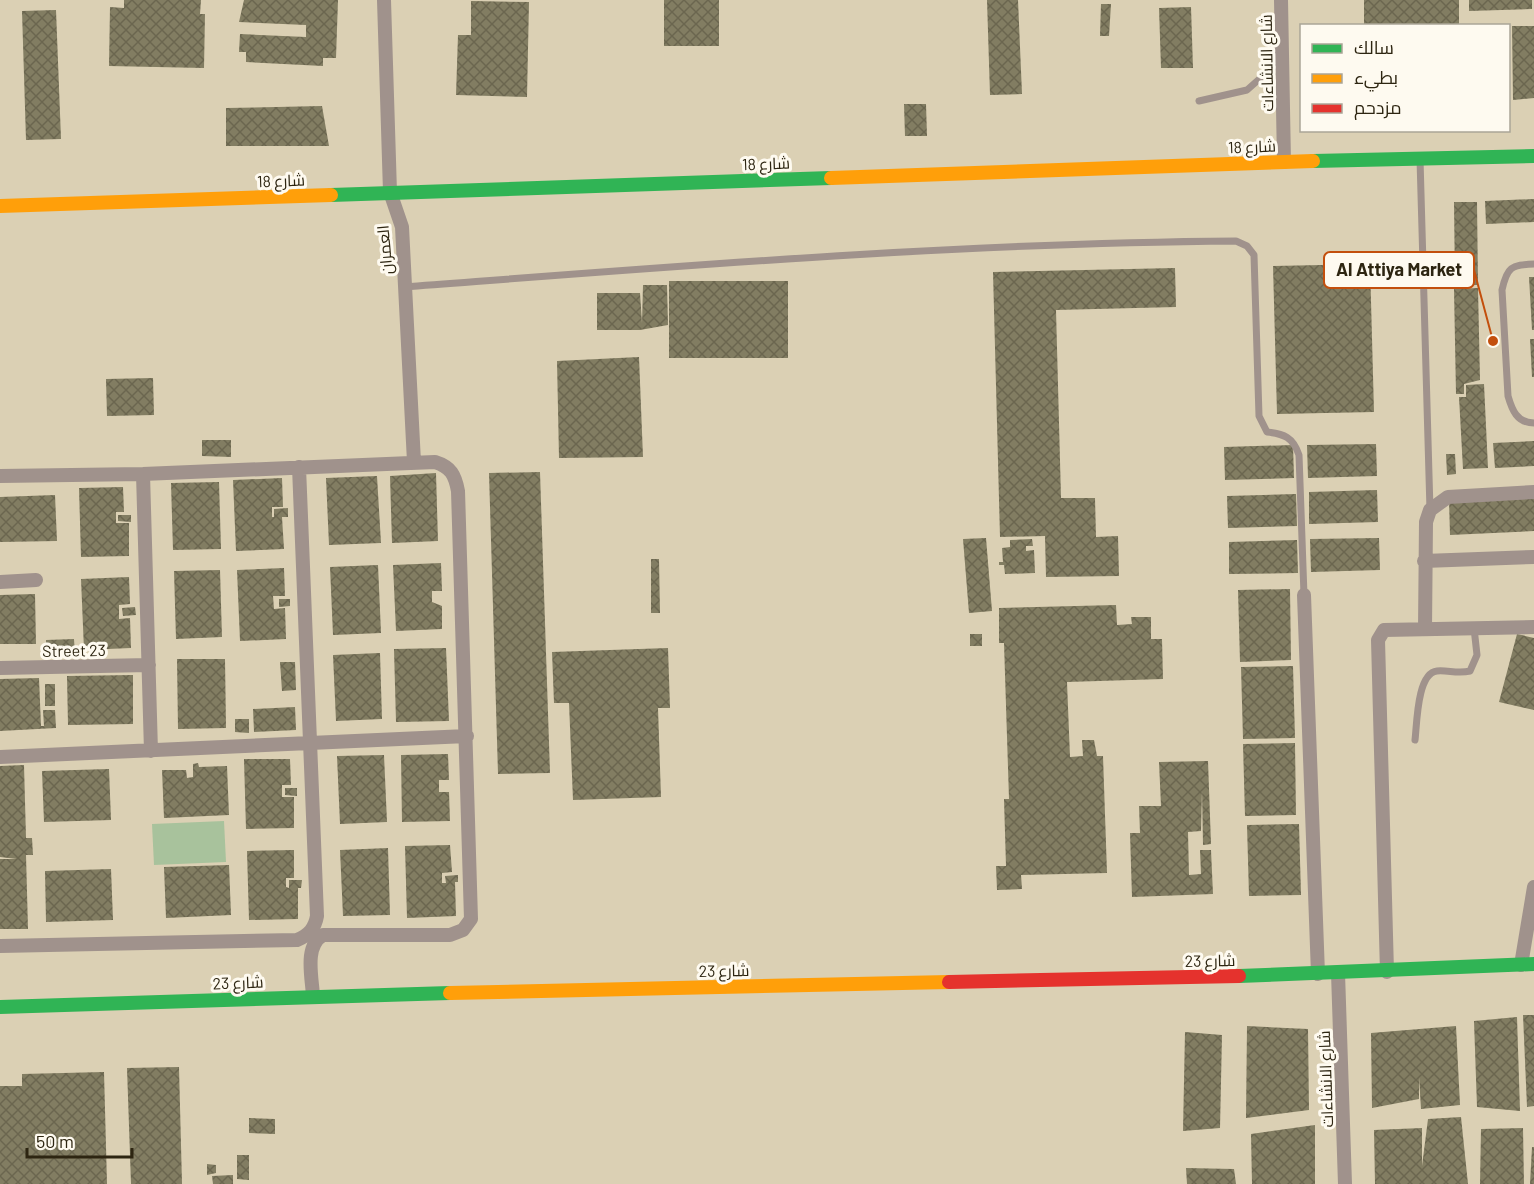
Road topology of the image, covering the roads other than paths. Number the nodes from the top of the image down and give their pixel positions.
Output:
1 (384, 0) edge
2 (1281, 0) edge
3 (1282, 59) junction
4 (1199, 101) dead end
5 (1534, 156) edge
6 (1420, 159) junction
7 (1284, 162) junction
8 (390, 192) junction
9 (0, 206) edge
10 (1534, 264) edge
11 (404, 287) junction
12 (1534, 423) edge
13 (414, 462) junction
14 (299, 467) junction
15 (143, 474) junction
16 (0, 476) edge
17 (1534, 492) edge
18 (1430, 510) junction
19 (1534, 557) edge
20 (1424, 561) junction
21 (36, 580) dead end
22 (0, 582) edge
23 (1304, 595) joint
24 (1534, 627) edge
25 (1474, 628) junction
26 (1425, 629) junction
27 (149, 665) junction
28 (0, 668) edge
29 (467, 736) junction
30 (1415, 740) dead end
31 (311, 744) junction
32 (151, 751) junction
33 (0, 757) edge
34 (1534, 887) edge
35 (0, 946) edge
36 (1530, 967) edge
37 (1387, 972) junction
38 (1318, 974) junction
39 (1338, 974) junction
40 (313, 996) junction
41 (0, 1007) edge
42 (1345, 1184) edge

1 - 8 street, العمران
2 - 3 street, شارع الانشاءات
3 - 4 lane
3 - 7 street, شارع الانشاءات
5 - 6 street, شارع 18
6 - 7 street, شارع 18
6 - 18 lane
7 - 8 street, شارع 18
8 - 9 street, شارع 18
8 - 11 street, العمران
10 - 12 lane
11 - 13 street, العمران
11 - 23 lane
13 - 14 street
13 - 29 street
14 - 15 street
14 - 31 street
15 - 16 street
15 - 27 street
17 - 18 street
18 - 20 street
19 - 20 street
20 - 26 street
21 - 22 street
23 - 38 street
24 - 25 street
25 - 26 street
25 - 30 lane
26 - 37 street
27 - 28 street, Street 23
27 - 32 street
29 - 31 street
29 - 40 street
31 - 32 street
31 - 35 street
32 - 33 street
34 - 36 street
36 - 37 street, شارع 23
37 - 39 street, شارع 23
38 - 39 street, شارع 23
38 - 40 street, شارع 23
39 - 42 street, شارع الانشاءات
40 - 41 street, شارع 23

